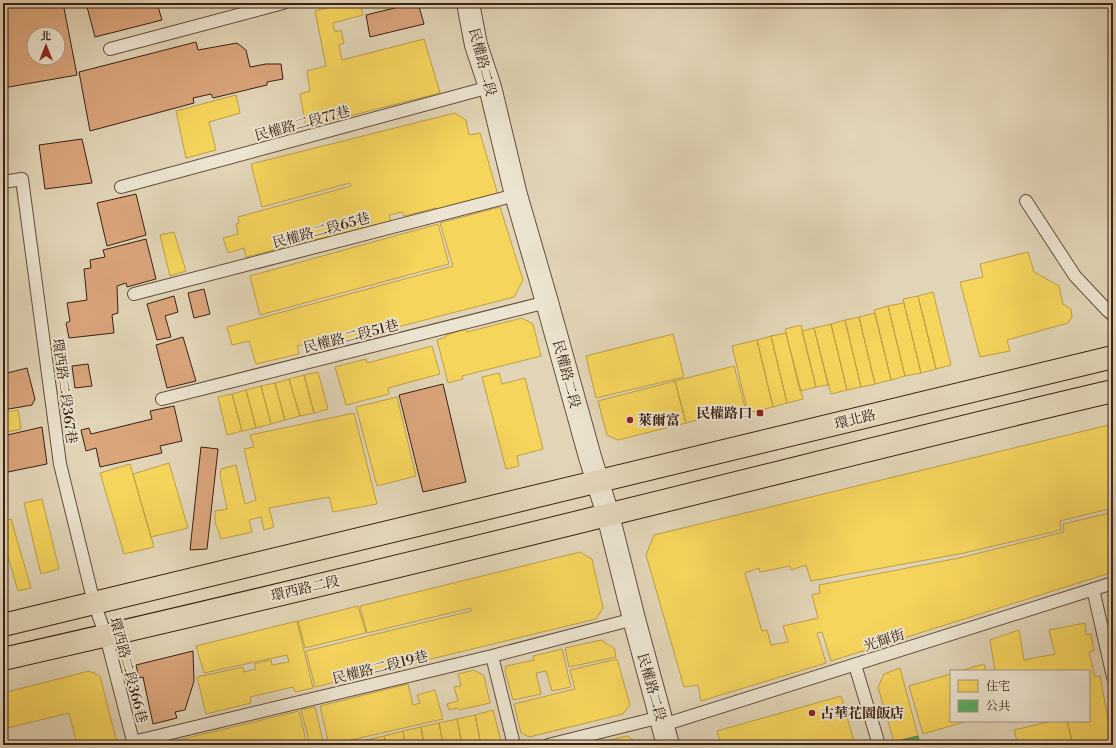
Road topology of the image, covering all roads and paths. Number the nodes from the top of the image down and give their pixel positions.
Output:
1 (283, 3) edge
2 (468, 3) edge
3 (110, 49) dead end
4 (490, 87) junction
5 (3, 182) edge
6 (121, 187) dead end
7 (516, 195) junction
8 (1026, 201) dead end
9 (134, 294) dead end
10 (547, 302) junction
11 (1113, 315) edge
12 (1113, 357) edge
13 (1113, 391) edge
14 (162, 399) dead end
15 (597, 481) junction
16 (608, 515) junction
17 (1113, 583) edge
18 (1093, 589) junction
19 (94, 603) junction
20 (634, 619) junction
21 (3, 625) edge
22 (106, 636) junction
23 (492, 656) junction
24 (3, 659) edge
25 (855, 665) junction
26 (1113, 678) edge
27 (664, 729) edge
28 (134, 744) edge
29 (514, 745) edge
30 (548, 745) edge
31 (879, 745) edge

1 - 3 lane
2 - 4 street, 民權路二段
4 - 6 lane, 民權路二段77巷
4 - 7 street, 民權路二段
5 - 19 lane, 環西路二段367巷
7 - 9 lane, 民權路二段65巷
7 - 10 street, 民權路二段
8 - 11 lane
10 - 14 lane, 民權路二段51巷
10 - 15 street, 民權路二段
12 - 15 main road, 環北路
13 - 16 main road
15 - 16 street, 民權路二段
15 - 19 main road
16 - 20 street, 民權路二段
16 - 22 main road, 環西路二段
17 - 18 lane, 光輝街
18 - 25 lane, 光輝街
18 - 26 lane
19 - 21 main road
19 - 22 lane, 環西路二段366巷
20 - 23 lane, 民權路二段19巷
20 - 27 street, 民權路二段
22 - 24 main road, 環西路二段
22 - 28 lane, 環西路二段366巷
23 - 28 lane, 民權路二段19巷
23 - 29 lane
25 - 27 lane, 光輝街
25 - 31 lane
27 - 30 lane, 光輝街

